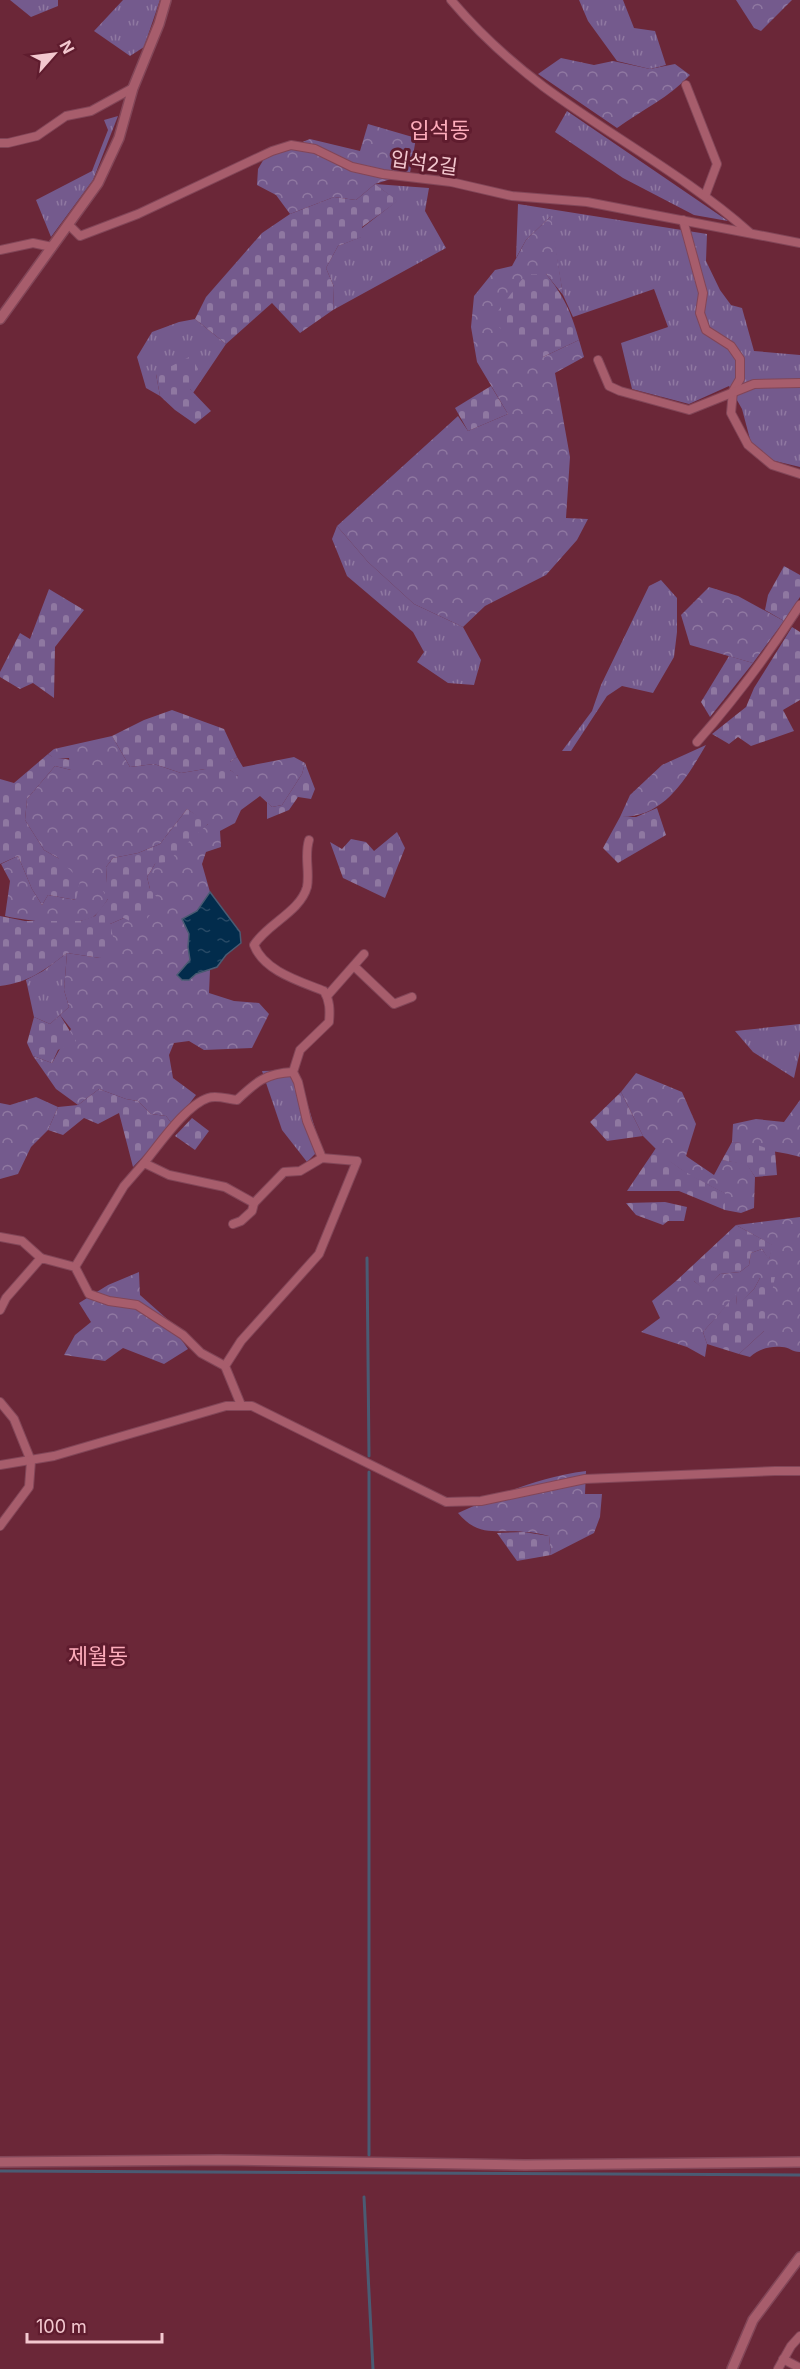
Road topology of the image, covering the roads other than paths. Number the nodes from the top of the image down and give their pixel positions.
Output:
1 (166, 0) edge
2 (451, 0) edge
3 (686, 86) dead end
4 (133, 88) junction
5 (0, 143) edge
6 (705, 196) junction
7 (683, 220) junction
8 (68, 224) junction
9 (750, 233) junction
10 (800, 243) edge
11 (52, 246) junction
12 (0, 250) edge
13 (0, 319) edge
14 (598, 360) dead end
15 (800, 383) edge
16 (733, 391) junction
17 (800, 474) edge
18 (800, 605) edge
19 (697, 742) dead end
20 (309, 840) dead end
21 (364, 954) dead end
22 (354, 966) junction
23 (327, 996) junction
24 (412, 998) dead end
25 (292, 1072) junction
26 (322, 1158) junction
27 (144, 1163) junction
28 (254, 1203) junction
29 (233, 1224) dead end
30 (0, 1237) edge
31 (41, 1258) junction
32 (75, 1267) junction
33 (3, 1297) edge
34 (0, 1310) edge
35 (225, 1366) junction
36 (241, 1405) junction
37 (1, 1407) edge
38 (31, 1461) junction
39 (0, 1465) edge
40 (800, 1472) edge
41 (0, 1526) edge
42 (0, 2162) edge
43 (800, 2162) edge
44 (800, 2257) edge
45 (800, 2336) edge
46 (783, 2359) junction
47 (800, 2368) edge
48 (732, 2369) edge
49 (778, 2369) edge

1 - 4 street
2 - 6 street
3 - 6 street
4 - 5 street
4 - 8 street
6 - 9 street
7 - 8 street, 입석2길
7 - 9 street, 입석2길
7 - 16 street
8 - 11 street
9 - 10 street, 입석2길
11 - 12 street
11 - 13 street
14 - 16 street
15 - 16 street
16 - 17 street
18 - 19 street
20 - 23 street
21 - 22 street
22 - 23 street
22 - 24 street
23 - 25 street
25 - 26 street
25 - 27 street
26 - 28 street
26 - 35 street
27 - 28 street
27 - 32 street
28 - 29 street
30 - 31 street
31 - 32 street
31 - 33 street
32 - 35 street
33 - 34 street
35 - 36 street
36 - 38 street
36 - 40 street
37 - 38 street
38 - 39 street
38 - 41 street
42 - 43 street
44 - 48 street
45 - 46 street
46 - 47 street
46 - 49 street

